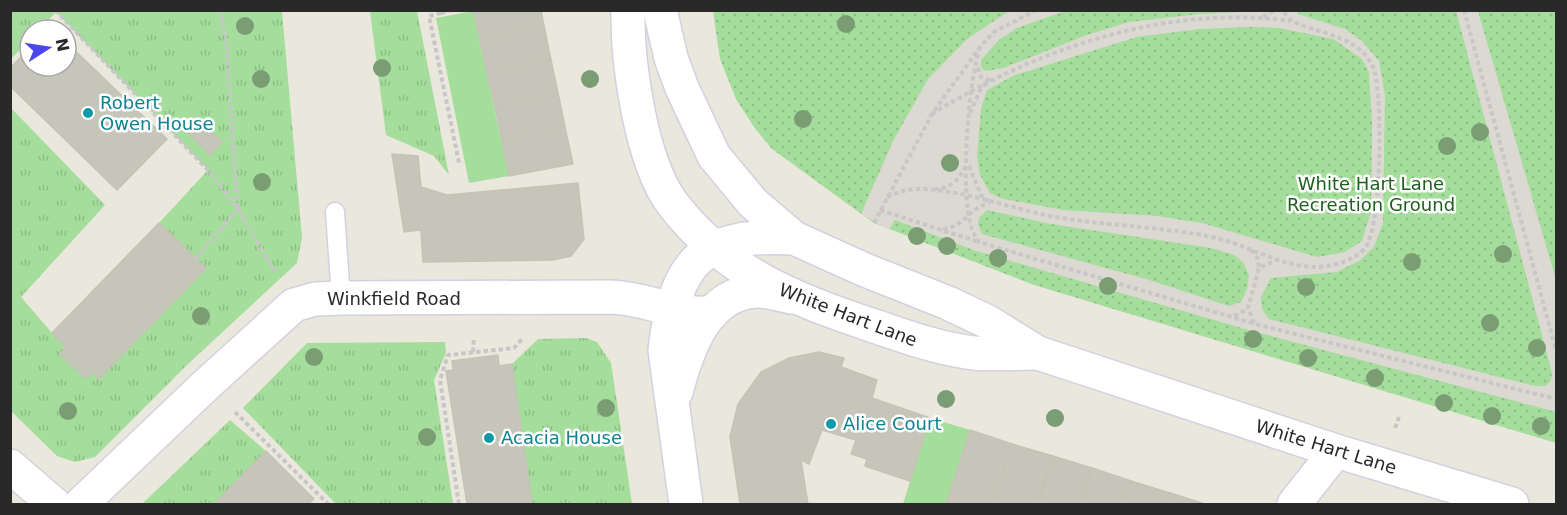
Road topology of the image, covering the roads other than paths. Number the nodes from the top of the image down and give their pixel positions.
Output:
1 (628, 10) edge
2 (660, 10) edge
3 (334, 212) dead end
4 (794, 237) junction
5 (701, 257) junction
6 (791, 297) junction
7 (341, 298) junction
8 (673, 309) junction
9 (712, 313) junction
10 (1038, 353) junction
11 (672, 408) junction
12 (1336, 451) junction
13 (10, 466) edge
14 (54, 504) edge
15 (81, 504) edge
16 (686, 504) edge
17 (1294, 504) edge
18 (1512, 504) edge

1 - 5 street, White Hart Lane
2 - 4 street, White Hart Lane
3 - 7 lane
4 - 5 street
4 - 10 street, White Hart Lane
5 - 6 street, White Hart Lane
5 - 8 street
6 - 9 street
6 - 10 street, White Hart Lane
7 - 8 street, Winkfield Road
7 - 15 street, Winkfield Road
8 - 9 street, Winkfield Road
8 - 11 street
9 - 11 street
10 - 12 street, White Hart Lane
11 - 16 street
12 - 17 street
12 - 18 street, White Hart Lane
13 - 14 street

